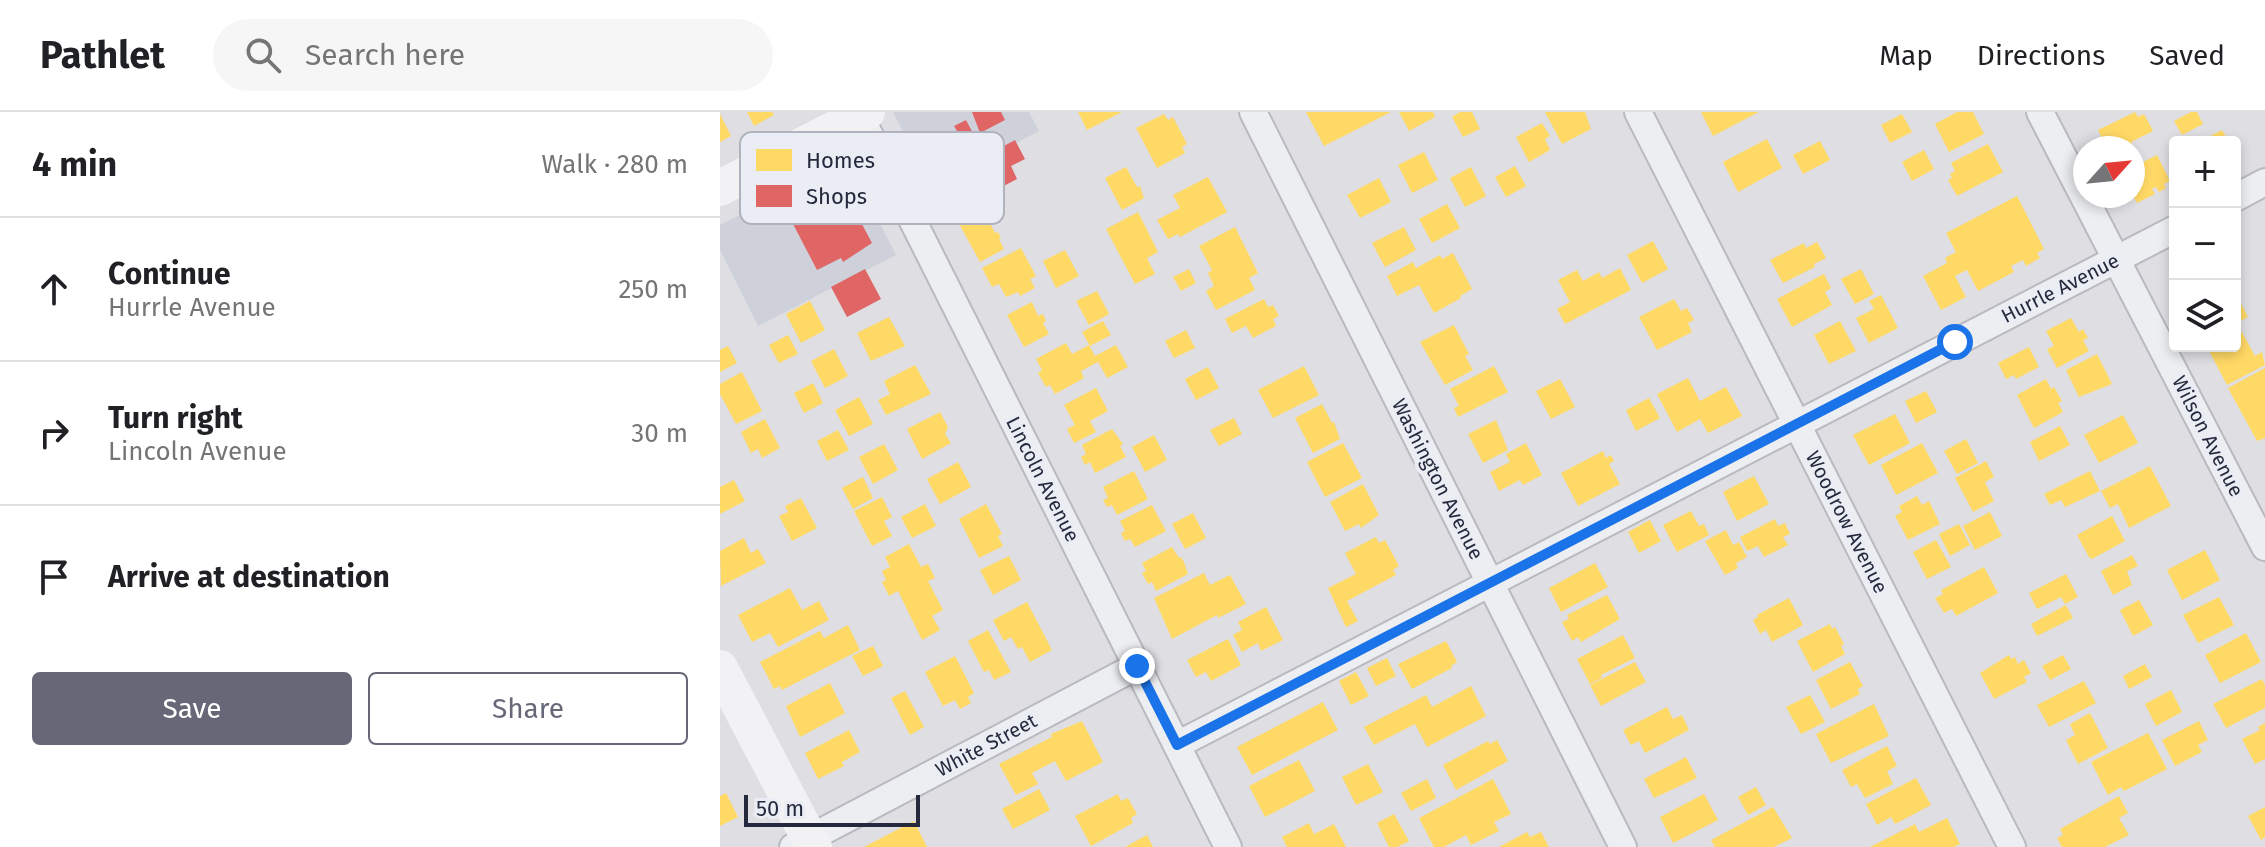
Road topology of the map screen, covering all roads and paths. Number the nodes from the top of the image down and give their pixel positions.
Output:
1 (1253, 112) edge
2 (1638, 112) edge
3 (2040, 112) edge
4 (862, 113) edge
5 (826, 132) edge
6 (871, 132) edge
7 (740, 177) edge
8 (2265, 182) edge
9 (720, 188) edge
10 (2241, 195) edge
11 (917, 224) edge
12 (2169, 232) edge
13 (2116, 259) junction
14 (1797, 424) junction
15 (2265, 547) edge
16 (1490, 583) junction
17 (1137, 666) junction
18 (720, 668) edge
19 (1177, 745) junction
20 (806, 844) edge
21 (1228, 847) edge
22 (1623, 847) edge
23 (2012, 847) edge

1 - 16 street, Washington Avenue
2 - 14 street, Woodrow Avenue
3 - 13 street, Wilson Avenue
4 - 5 street
4 - 6 street, Lincoln Avenue
7 - 9 street
8 - 10 street
11 - 17 street, Lincoln Avenue
12 - 13 street, Hurrle Avenue
13 - 14 street, Hurrle Avenue
13 - 15 street, Wilson Avenue
14 - 16 street, Hurrle Avenue
14 - 23 street, Woodrow Avenue
16 - 19 street, Hurrle Avenue
16 - 22 street, Washington Avenue
17 - 19 street, Lincoln Avenue
17 - 20 street, White Street
18 - 20 street
19 - 21 street, Lincoln Avenue

